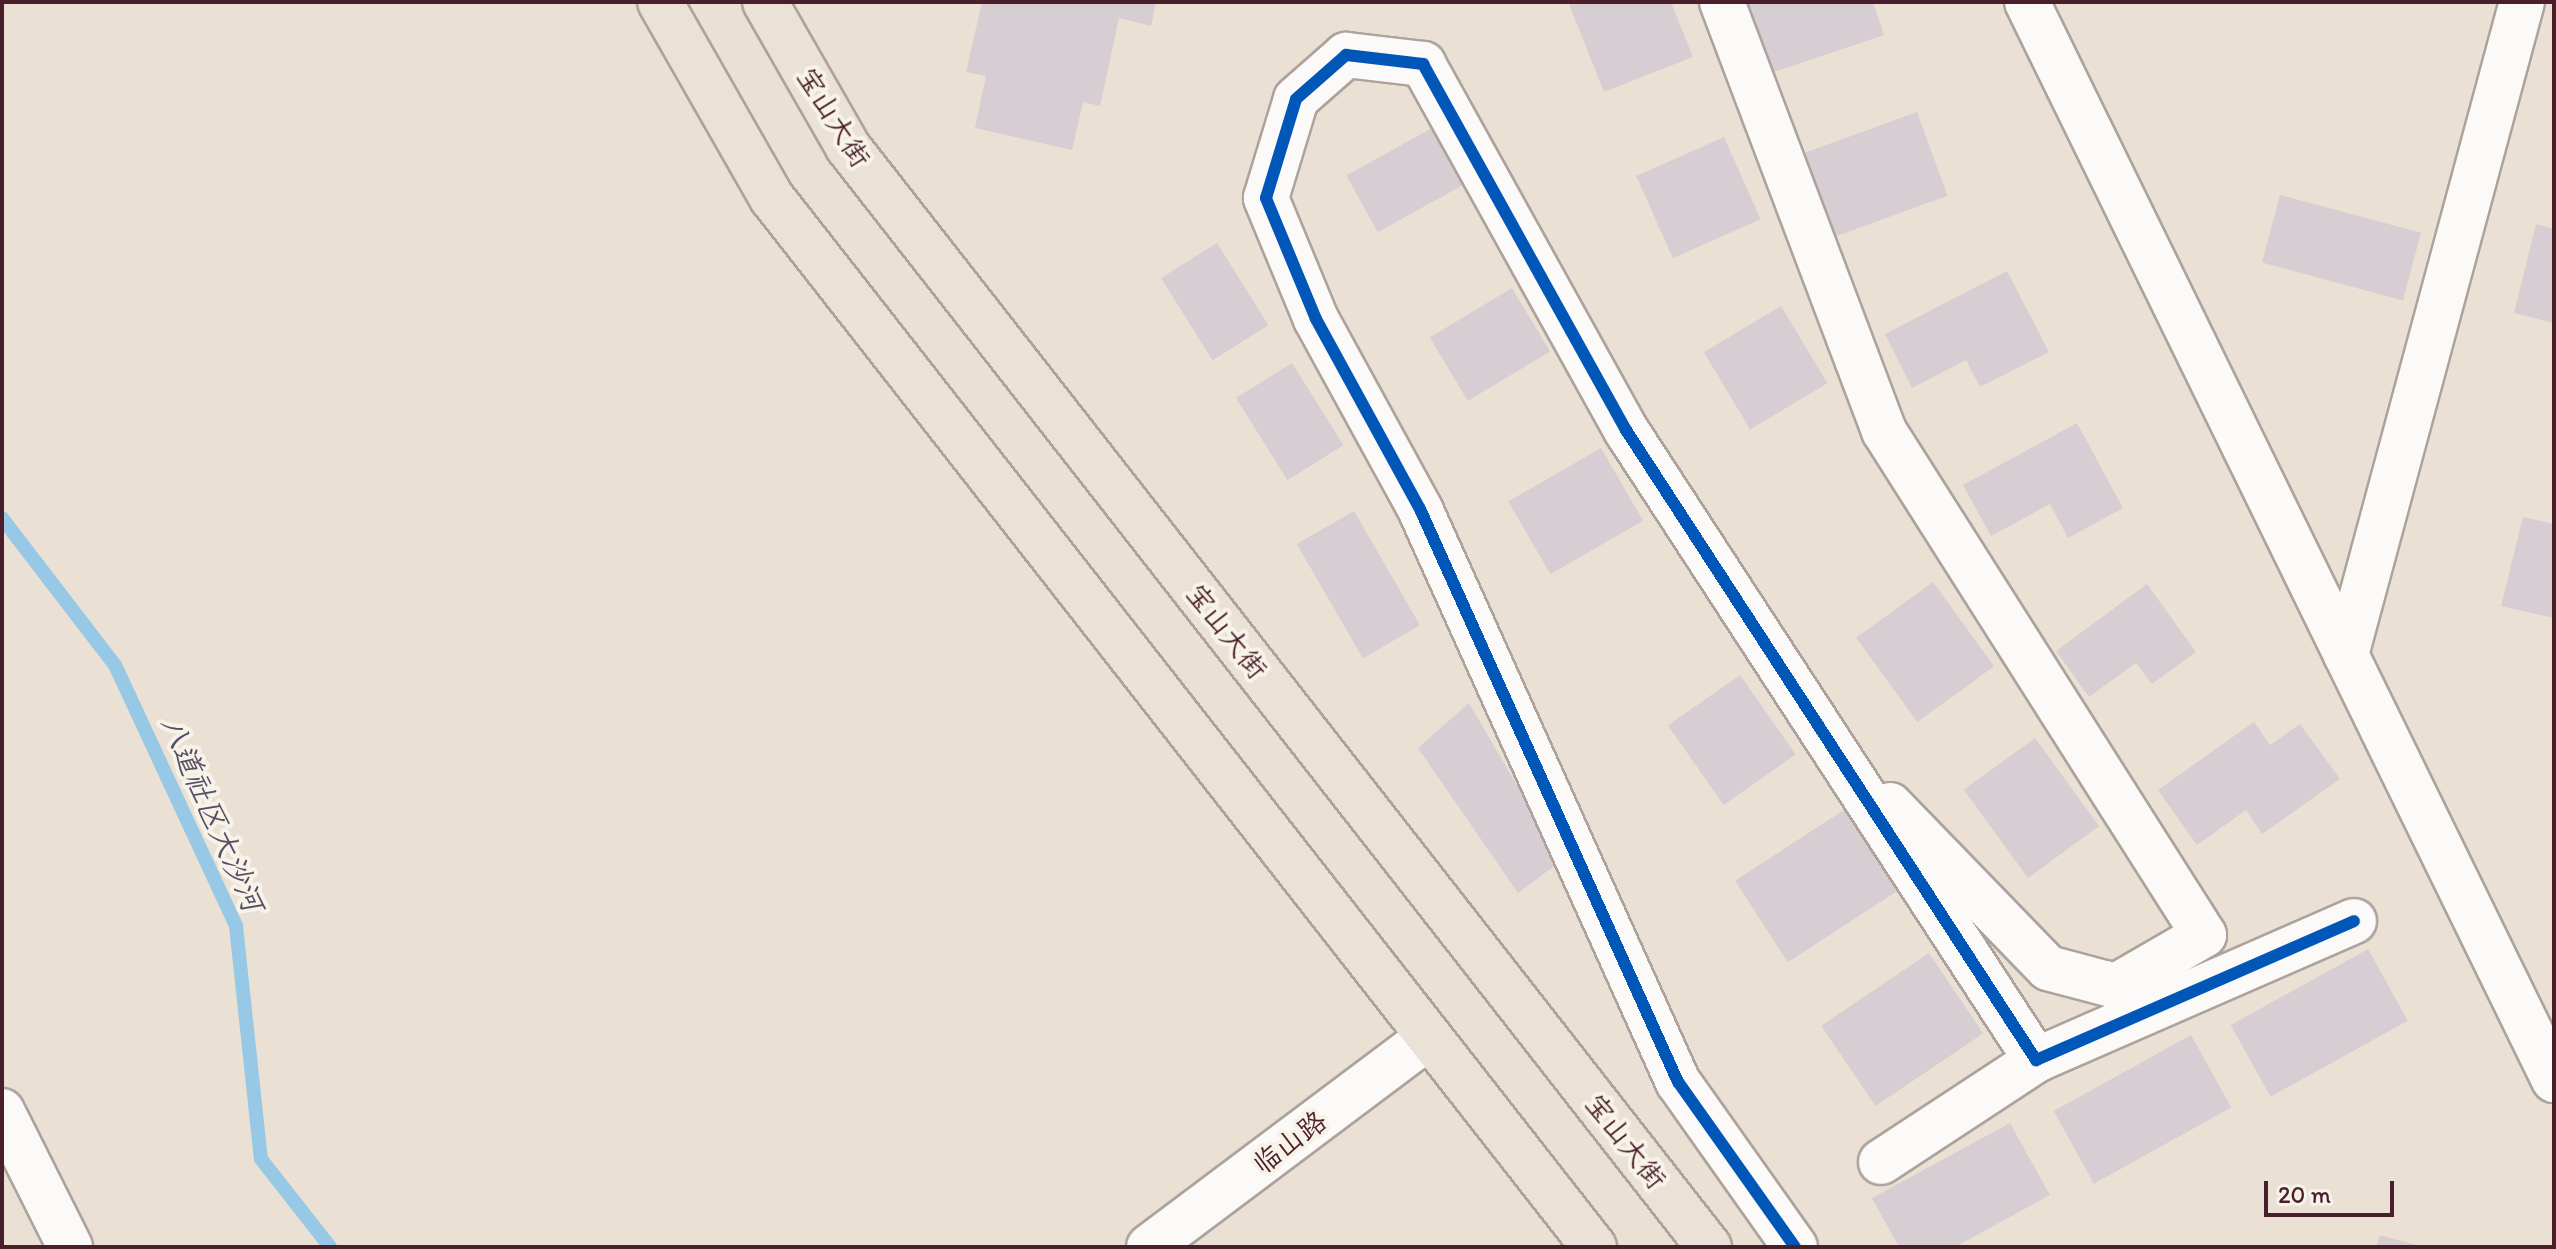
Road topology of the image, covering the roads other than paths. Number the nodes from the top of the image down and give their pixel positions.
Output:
1 (660, 2) edge
2 (765, 2) edge
3 (1722, 2) edge
4 (2027, 2) edge
5 (2522, 2) edge
6 (2346, 655) junction
7 (1819, 731) junction
8 (2354, 921) dead end
9 (1429, 1037) junction
10 (2036, 1060) junction
11 (2554, 1080) edge
12 (2, 1111) edge
13 (1881, 1162) dead end
14 (70, 1247) edge
15 (1149, 1247) edge
16 (1594, 1247) edge
17 (1709, 1247) edge
18 (1795, 1247) edge

1 - 9 main road
2 - 17 main road, 宝山大街
3 - 7 street
4 - 6 street
5 - 6 street
6 - 11 street
7 - 10 street
7 - 18 street
8 - 10 street
9 - 15 street, 临山路
9 - 16 main road
10 - 13 street
12 - 14 street

